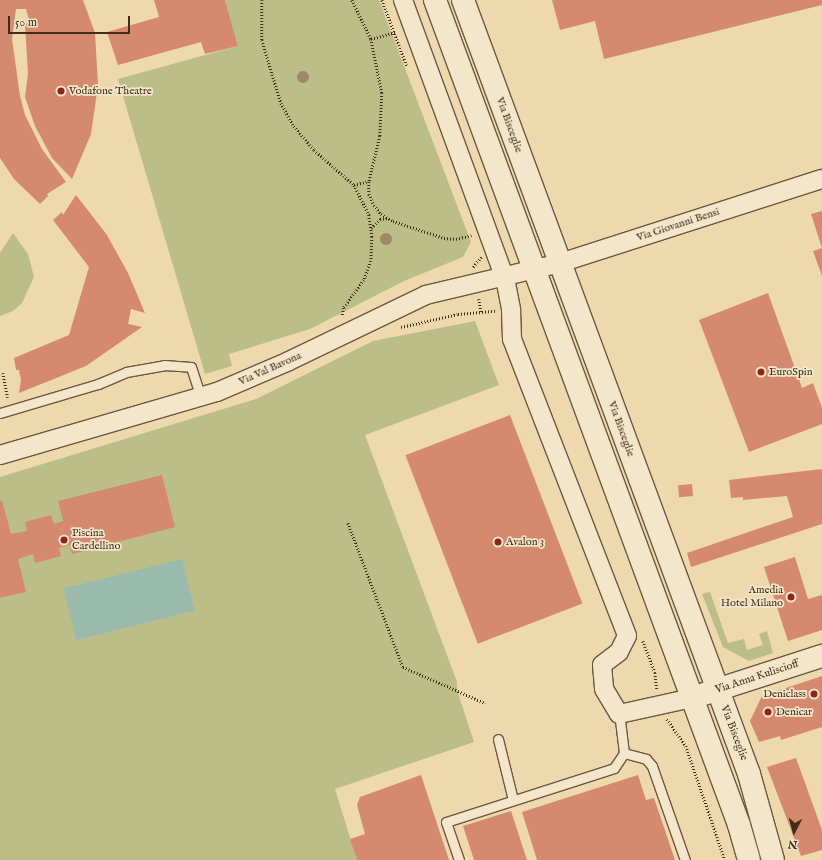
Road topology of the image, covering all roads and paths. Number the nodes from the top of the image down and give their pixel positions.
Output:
1 (262, 0) edge
2 (352, 0) edge
3 (403, 0) edge
4 (435, 0) edge
5 (463, 0) edge
6 (400, 30) dead end
7 (371, 39) junction
8 (822, 179) edge
9 (369, 181) junction
10 (354, 185) junction
11 (388, 218) junction
12 (371, 228) junction
13 (476, 234) dead end
14 (479, 258) dead end
15 (560, 263) junction
16 (534, 270) junction
17 (473, 271) dead end
18 (504, 278) junction
19 (342, 316) dead end
20 (3, 373) dead end
21 (201, 397) junction
22 (10, 411) junction
23 (0, 413) edge
24 (0, 455) edge
25 (348, 523) dead end
26 (822, 656) edge
27 (655, 673) dead end
28 (657, 690) dead end
29 (718, 690) junction
30 (692, 698) junction
31 (485, 703) dead end
32 (619, 714) junction
33 (668, 722) dead end
34 (498, 739) dead end
35 (624, 753) junction
36 (513, 800) junction
37 (458, 860) edge
38 (685, 860) edge
39 (725, 860) edge
40 (749, 860) edge
41 (773, 860) edge

1 - 10 path
2 - 7 path
3 - 18 street
4 - 16 main road
5 - 15 main road, Via Bisceglie
6 - 7 path
7 - 9 path
8 - 15 street, Via Giovanni Bensi
9 - 10 path
9 - 11 path
10 - 12 path
11 - 12 path
11 - 13 path
12 - 19 path
14 - 17 path
15 - 16 street, Via Giovanni Bensi
15 - 29 main road, Via Bisceglie
16 - 18 street, Via Val Bavona
16 - 30 main road
18 - 21 street, Via Val Bavona
18 - 32 street
20 - 22 path
21 - 22 lane
21 - 24 street, Via Val Bavona
22 - 23 lane
25 - 31 path
26 - 29 main road, Via Anna Kuliscioff
27 - 28 path
29 - 30 main road, Via Anna Kuliscioff
29 - 41 main road, Via Bisceglie
30 - 32 street
30 - 40 main road
32 - 35 lane
33 - 39 path
34 - 36 lane
35 - 36 lane
35 - 38 lane
36 - 37 lane

